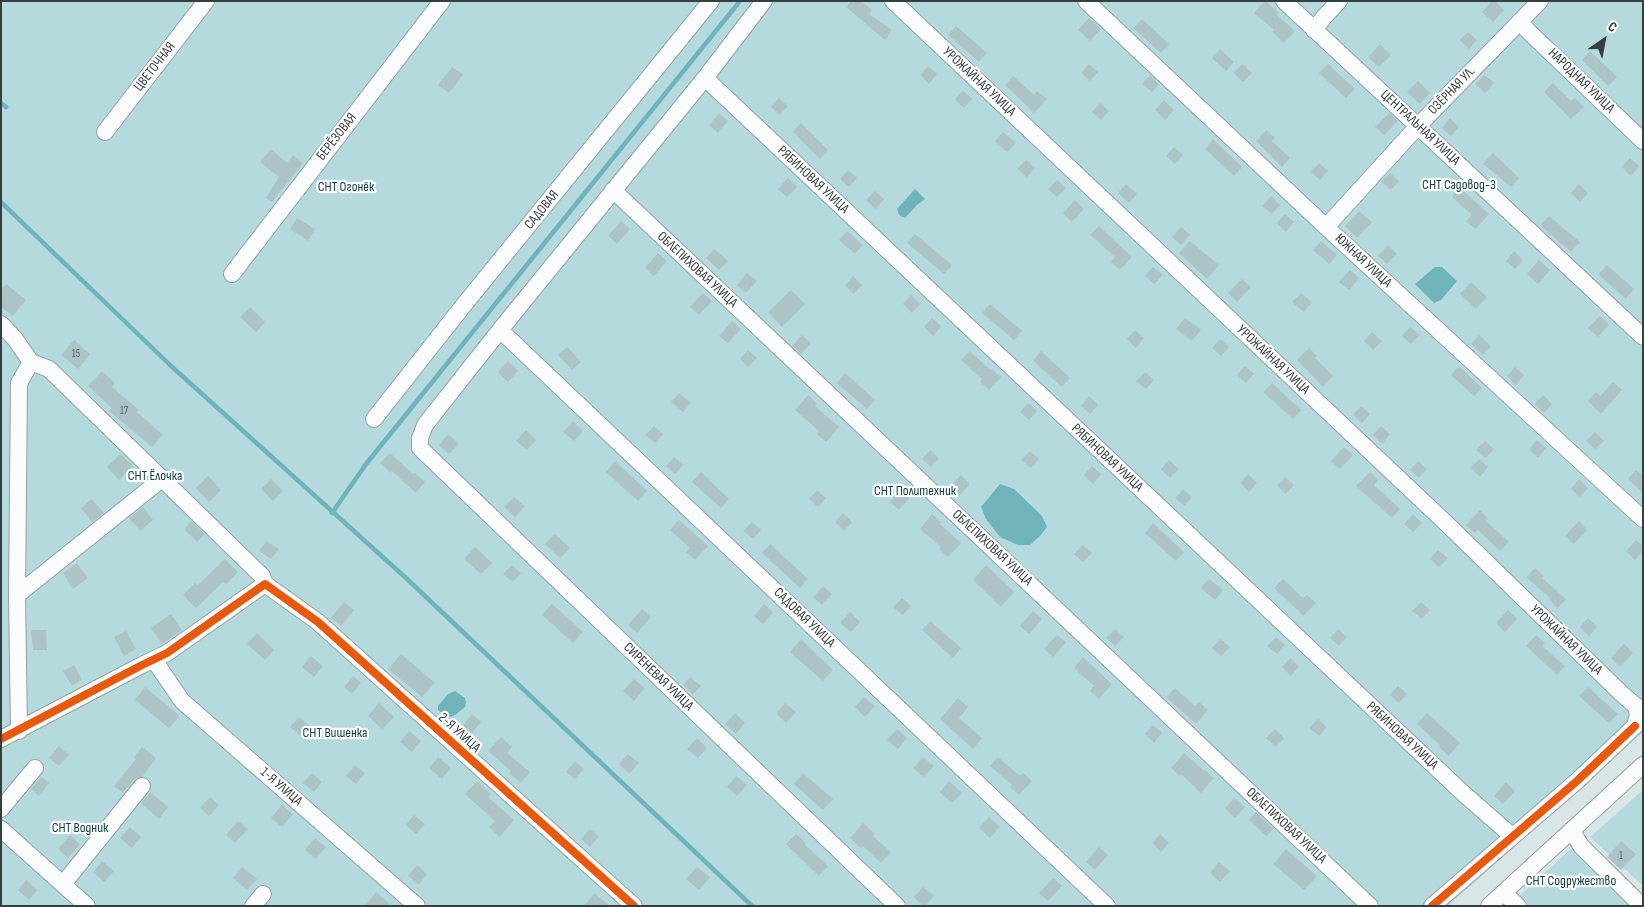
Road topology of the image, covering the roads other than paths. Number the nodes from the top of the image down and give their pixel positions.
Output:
1 (206, 1) edge
2 (442, 1) edge
3 (711, 1) edge
4 (764, 1) edge
5 (893, 1) edge
6 (1086, 1) edge
7 (1284, 1) edge
8 (1339, 1) edge
9 (1540, 1) edge
10 (1520, 21) junction
11 (1314, 30) junction
12 (705, 78) junction
13 (1418, 126) junction
14 (105, 132) dead end
15 (1643, 140) edge
16 (613, 190) junction
17 (1326, 227) junction
18 (232, 274) dead end
19 (1, 324) edge
20 (500, 330) junction
21 (1643, 338) edge
22 (30, 362) junction
23 (374, 419) dead end
24 (163, 478) junction
25 (1643, 519) edge
26 (265, 584) junction
27 (17, 595) junction
28 (154, 660) junction
29 (19, 731) junction
30 (1, 739) edge
31 (1643, 765) edge
32 (35, 768) dead end
33 (142, 786) dead end
34 (1, 809) edge
35 (1, 829) edge
36 (1572, 831) junction
37 (1512, 836) junction
38 (63, 884) junction
39 (1504, 893) junction
40 (88, 906) edge
41 (417, 906) edge
42 (634, 906) edge
43 (897, 906) edge
44 (1107, 906) edge
45 (1370, 906) edge
46 (1432, 906) edge
47 (1489, 906) edge
48 (1518, 906) edge
49 (1642, 906) edge

1 - 14 street, ЦВЕТОЧНАЯ
2 - 18 street, БЕРЁЗОВАЯ
3 - 23 street, САДОВАЯ
4 - 12 street
5 - 37 street, УРОЖАЙНАЯ УЛИЦА
6 - 17 street, ЮЖНАЯ УЛИЦА
7 - 11 street, ЦЕНТРАЛЬНАЯ УЛИЦА
8 - 11 street
9 - 10 street, ОЗЁРНАЯ УЛ.
10 - 13 street, ОЗЁРНАЯ УЛ.
10 - 15 street, НАРОДНАЯ УЛИЦА
11 - 13 street, ЦЕНТРАЛЬНАЯ УЛИЦА
12 - 16 street
12 - 37 street, РЯБИНОВАЯ УЛИЦА
13 - 17 street, ОЗЁРНАЯ УЛ.
13 - 21 street, ЦЕНТРАЛЬНАЯ УЛИЦА
16 - 20 street
16 - 45 street, ОБЛЕПИХОВАЯ УЛИЦА
17 - 25 street, ЮЖНАЯ УЛИЦА
19 - 22 street
20 - 43 street, СИРЕНЕВАЯ УЛИЦА
20 - 44 street, САДОВАЯ УЛИЦА
22 - 24 street, 2-Я УЛИЦА
22 - 27 street
24 - 26 street, 2-Я УЛИЦА
24 - 27 street
26 - 28 street
26 - 42 street, 2-Я УЛИЦА
27 - 29 street
28 - 29 street
28 - 41 street, 1-Я УЛИЦА
29 - 30 street
31 - 36 street
32 - 34 street
33 - 38 street
35 - 38 street
36 - 39 street
36 - 49 street
37 - 46 street
38 - 40 street
39 - 47 street
39 - 48 street

